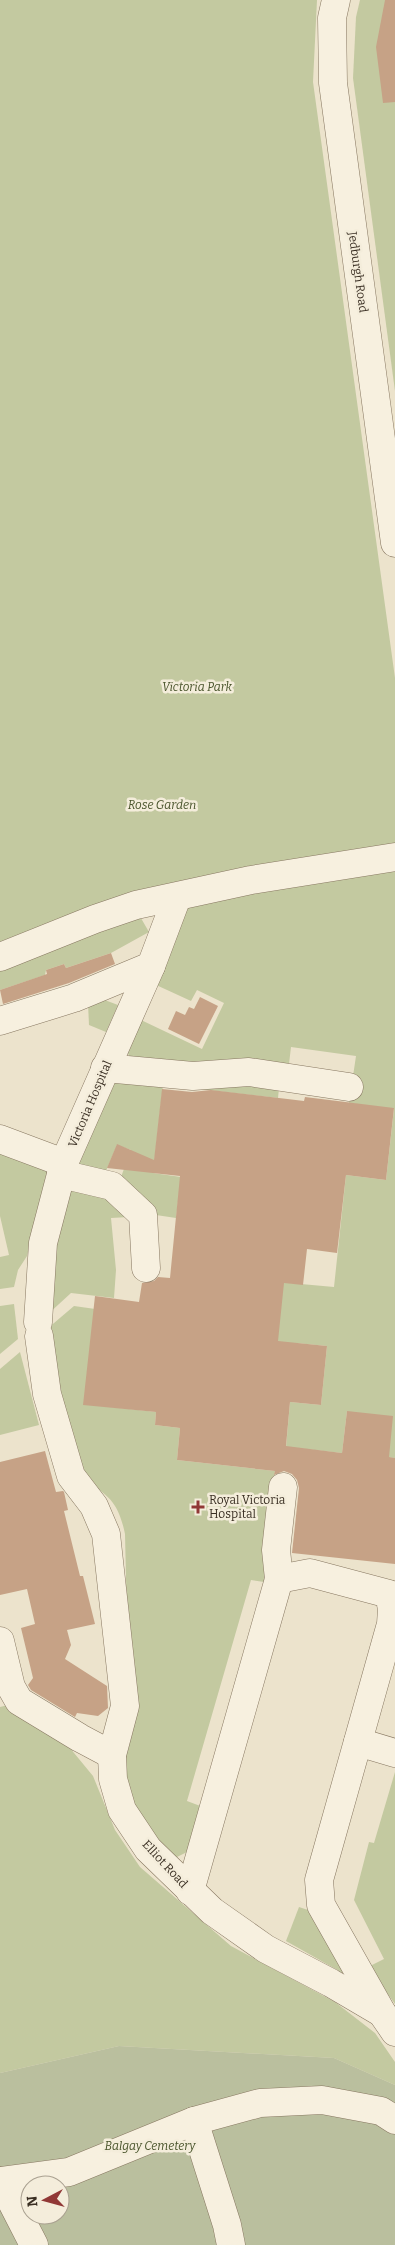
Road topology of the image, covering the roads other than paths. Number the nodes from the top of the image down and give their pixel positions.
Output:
1 (336, 0) edge
2 (395, 543) edge
3 (395, 857) edge
4 (177, 897) junction
5 (0, 957) edge
6 (151, 966) junction
7 (0, 1021) edge
8 (105, 1068) junction
9 (349, 1086) dead end
10 (0, 1139) edge
11 (62, 1169) junction
12 (146, 1268) dead end
13 (284, 1487) dead end
14 (106, 1534) joint
15 (279, 1579) junction
16 (393, 1608) edge
17 (0, 1641) edge
18 (358, 1742) junction
19 (395, 1753) edge
20 (112, 1755) junction
21 (190, 1891) junction
22 (388, 2022) edge
23 (395, 2120) edge
24 (194, 2122) junction
25 (1, 2181) edge
26 (34, 2245) edge
27 (231, 2245) edge

1 - 2 street, Jedburgh Road
3 - 4 street
4 - 5 street
4 - 6 street, Victoria Hospital
6 - 7 street
6 - 8 street, Victoria Hospital
8 - 9 street
8 - 11 street, Victoria Hospital
10 - 11 street
11 - 12 street
11 - 14 street, Victoria Hospital
13 - 15 street
14 - 20 street, Elliot Road
15 - 16 street
15 - 21 street
16 - 18 street
17 - 20 street
18 - 19 street
18 - 22 street
20 - 21 street, Elliot Road
21 - 22 street, Elliot Road
23 - 24 street
24 - 25 street
24 - 27 street
25 - 26 street

